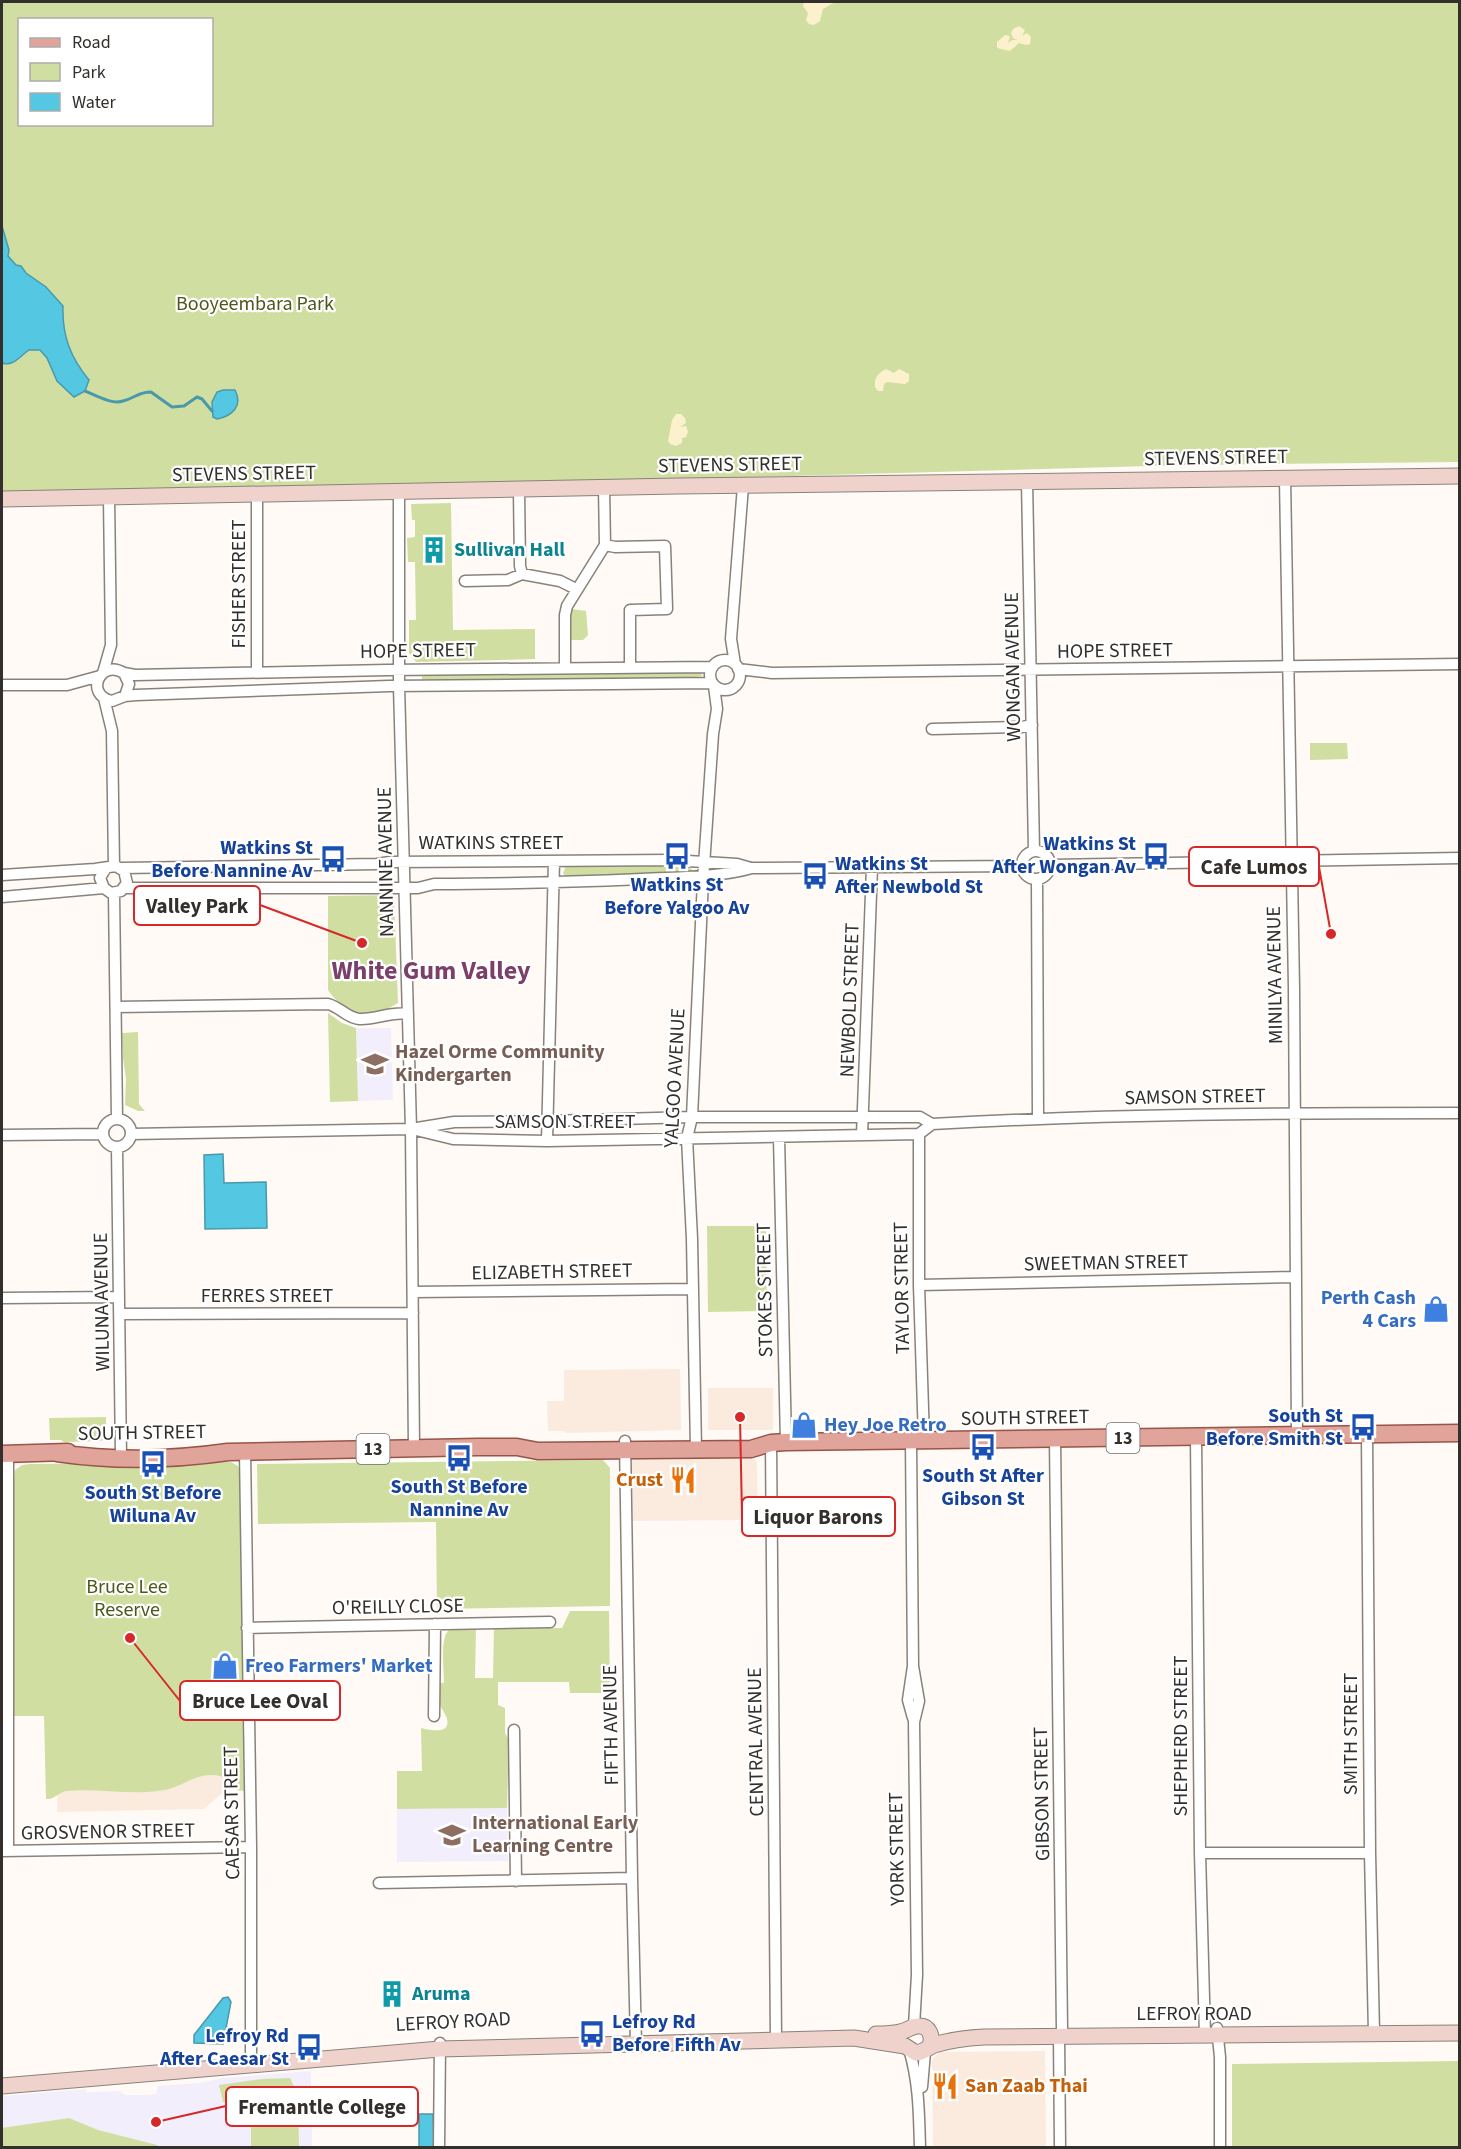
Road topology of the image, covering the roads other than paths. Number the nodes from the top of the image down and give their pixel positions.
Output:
1 (1460, 476) edge
2 (1285, 479) junction
3 (1027, 481) junction
4 (743, 486) junction
5 (604, 488) junction
6 (519, 490) junction
7 (399, 492) junction
8 (257, 495) junction
9 (109, 497) junction
10 (2, 499) edge
11 (605, 545) junction
12 (522, 574) junction
13 (465, 581) dead end
14 (576, 590) junction
15 (731, 639) junction
16 (111, 645) junction
17 (723, 661) junction
18 (1460, 664) edge
19 (1287, 666) junction
20 (630, 667) junction
21 (712, 667) junction
22 (736, 667) junction
23 (565, 668) junction
24 (399, 669) junction
25 (1032, 670) junction
26 (122, 672) junction
27 (257, 672) junction
28 (772, 673) junction
29 (102, 674) junction
30 (738, 681) junction
31 (713, 684) junction
32 (2, 685) edge
33 (67, 685) junction
34 (399, 686) junction
35 (728, 690) junction
36 (101, 695) junction
37 (123, 698) junction
38 (717, 709) junction
39 (1032, 725) junction
40 (932, 729) dead end
41 (112, 731) junction
42 (1034, 851) junction
43 (1460, 858) edge
44 (1292, 860) junction
45 (554, 861) junction
46 (404, 862) junction
47 (705, 862) junction
48 (1050, 865) junction
49 (1022, 866) junction
50 (114, 867) junction
51 (872, 867) junction
52 (752, 868) junction
53 (2, 875) edge
54 (703, 876) junction
55 (1037, 879) junction
56 (555, 883) junction
57 (405, 887) junction
58 (104, 888) junction
59 (119, 891) junction
60 (2, 897) edge
61 (116, 1007) junction
62 (408, 1014) junction
63 (1294, 1113) junction
64 (1460, 1113) edge
65 (692, 1117) junction
66 (863, 1117) junction
67 (1038, 1118) junction
68 (117, 1119) junction
69 (548, 1121) junction
70 (932, 1124) junction
71 (411, 1129) junction
72 (103, 1134) junction
73 (131, 1134) junction
74 (919, 1134) junction
75 (2, 1135) edge
76 (862, 1135) junction
77 (779, 1137) junction
78 (687, 1138) junction
79 (547, 1141) junction
80 (117, 1147) junction
81 (1295, 1277) junction
82 (919, 1285) junction
83 (692, 1289) junction
84 (413, 1292) junction
85 (119, 1297) junction
86 (2, 1298) edge
87 (413, 1313) junction
88 (120, 1314) junction
89 (1367, 1434) junction
90 (1460, 1434) edge
91 (1297, 1435) junction
92 (1196, 1437) junction
93 (1054, 1439) junction
94 (917, 1440) junction
95 (778, 1443) junction
96 (696, 1445) junction
97 (625, 1446) junction
98 (414, 1448) junction
99 (245, 1451) junction
100 (121, 1453) junction
101 (5, 1454) edge
102 (5, 1540) edge
103 (550, 1622) dead end
104 (435, 1624) junction
105 (247, 1628) junction
106 (434, 1716) dead end
107 (514, 1730) dead end
108 (251, 1848) junction
109 (5, 1851) edge
110 (1200, 1853) junction
111 (1370, 1853) junction
112 (632, 1878) junction
113 (516, 1881) junction
114 (379, 1883) dead end
115 (1460, 2025) edge
116 (1373, 2030) junction
117 (1211, 2031) junction
118 (1460, 2032) edge
119 (1061, 2033) junction
120 (776, 2037) junction
121 (918, 2039) junction
122 (636, 2041) junction
123 (440, 2045) junction
124 (250, 2061) junction
125 (2, 2078) edge
126 (2, 2086) edge
127 (920, 2102) junction
128 (439, 2148) edge
129 (920, 2148) edge
130 (1060, 2148) edge
131 (1220, 2148) edge

1 - 2 street, STEVENS STREET
2 - 3 street, STEVENS STREET
2 - 19 street, MINILYA AVENUE
3 - 4 street, STEVENS STREET
3 - 25 street, WONGAN AVENUE
4 - 5 street, STEVENS STREET
4 - 15 street
5 - 6 street, STEVENS STREET
5 - 11 street
6 - 7 street, STEVENS STREET
6 - 12 street
7 - 8 street, STEVENS STREET
7 - 24 street, NANNINE AVENUE
8 - 9 street, STEVENS STREET
8 - 27 street, FISHER STREET
9 - 10 street, STEVENS STREET
9 - 16 street
11 - 14 street
11 - 20 street
12 - 13 street
12 - 14 street
14 - 23 street
15 - 17 street
15 - 22 street
16 - 26 street
16 - 29 street
17 - 21 street
17 - 22 street
18 - 19 street, HOPE STREET
19 - 25 street, HOPE STREET
19 - 44 street, MINILYA AVENUE
20 - 21 street, HOPE STREET
20 - 23 street, HOPE STREET
21 - 31 street
22 - 28 street, HOPE STREET
22 - 30 street
23 - 24 street, HOPE STREET
24 - 27 street, HOPE STREET
24 - 34 street, NANNINE AVENUE
25 - 28 street, HOPE STREET
25 - 39 street, WONGAN AVENUE
26 - 27 street, HOPE STREET
26 - 29 street
26 - 37 street
28 - 30 street, HOPE STREET
29 - 33 street
29 - 36 street
30 - 35 street
31 - 34 street, HOPE STREET
31 - 35 street
31 - 38 street, YALGOO AVENUE
32 - 33 street
33 - 36 street
34 - 37 street, HOPE STREET
34 - 46 street, NANNINE AVENUE
35 - 38 street, YALGOO AVENUE
36 - 37 street
36 - 41 street
37 - 41 street
38 - 47 street, YALGOO AVENUE
39 - 40 street
39 - 42 street, WONGAN AVENUE
41 - 50 street
42 - 48 street
42 - 49 street
43 - 44 street
44 - 48 street
44 - 63 street, MINILYA AVENUE
45 - 46 street, WATKINS STREET
45 - 47 street, WATKINS STREET
45 - 56 street
46 - 50 street, WATKINS STREET
46 - 57 street, NANNINE AVENUE
47 - 52 street, WATKINS STREET
47 - 54 street, YALGOO AVENUE
48 - 55 street
49 - 51 street, WATKINS STREET
49 - 55 street
50 - 53 street, WATKINS STREET
50 - 58 street
50 - 59 street
51 - 52 street, WATKINS STREET
51 - 66 street, NEWBOLD STREET
52 - 54 street, WATKINS STREET
54 - 56 street, WATKINS STREET
54 - 65 street, YALGOO AVENUE
55 - 67 street
56 - 57 street, WATKINS STREET
56 - 69 street
57 - 59 street, WATKINS STREET
57 - 62 street, NANNINE AVENUE
58 - 59 street
58 - 60 street
59 - 61 street
61 - 62 street
61 - 68 street
62 - 71 street, NANNINE AVENUE
63 - 64 street, SAMSON STREET
63 - 67 street, SAMSON STREET
63 - 81 street, MINILYA AVENUE
65 - 66 street, SAMSON STREET
65 - 69 street, SAMSON STREET
65 - 78 street, YALGOO AVENUE
66 - 70 street, SAMSON STREET
66 - 76 street, NEWBOLD STREET
67 - 70 street, SAMSON STREET
68 - 72 street
68 - 73 street
69 - 71 street, SAMSON STREET
69 - 79 street
70 - 74 street
71 - 73 street, SAMSON STREET
71 - 79 street, SAMSON STREET
71 - 84 street, NANNINE AVENUE
72 - 75 street
72 - 80 street
73 - 80 street
74 - 76 street, SAMSON STREET
74 - 82 street, TAYLOR STREET
76 - 77 street, SAMSON STREET
77 - 78 street, SAMSON STREET
77 - 95 street, STOKES STREET
78 - 79 street, SAMSON STREET
78 - 83 street, YALGOO AVENUE
80 - 85 street, WILUNA AVENUE
81 - 82 street, SWEETMAN STREET
81 - 91 street, MINILYA AVENUE
82 - 94 street, TAYLOR STREET
83 - 84 street, ELIZABETH STREET
83 - 96 street, YALGOO AVENUE
84 - 87 street, NANNINE AVENUE
85 - 86 street
85 - 88 street, WILUNA AVENUE
87 - 88 street, FERRES STREET
87 - 98 street, NANNINE AVENUE
88 - 100 street, WILUNA AVENUE
89 - 90 main road, SOUTH STREET / 13
89 - 91 main road, SOUTH STREET / 13
89 - 111 street, SMITH STREET
91 - 92 main road, SOUTH STREET / 13
92 - 93 main road, SOUTH STREET / 13
92 - 110 street, SHEPHERD STREET
93 - 94 main road, SOUTH STREET / 13
93 - 119 street, GIBSON STREET
94 - 95 main road, SOUTH STREET / 13
94 - 121 street, YORK STREET
95 - 96 main road, SOUTH STREET / 13
95 - 120 street, CENTRAL AVENUE
96 - 97 main road, SOUTH STREET / 13
97 - 98 main road, SOUTH STREET / 13
97 - 112 street, FIFTH AVENUE
98 - 99 main road, SOUTH STREET / 13
99 - 100 main road, SOUTH STREET / 13
99 - 105 street, CAESAR STREET
100 - 101 main road, SOUTH STREET / 13
101 - 102 street
102 - 109 street
103 - 104 street, O'REILLY CLOSE
104 - 105 street, O'REILLY CLOSE
104 - 106 street
105 - 108 street, CAESAR STREET
107 - 113 street
108 - 109 street, GROSVENOR STREET
108 - 124 street, CAESAR STREET
110 - 111 street
110 - 117 street, SHEPHERD STREET
111 - 116 street, SMITH STREET
112 - 113 street
112 - 122 street, FIFTH AVENUE
113 - 114 street
115 - 116 street, LEFROY ROAD
116 - 117 street, LEFROY ROAD
116 - 118 street, LEFROY ROAD
117 - 119 street, LEFROY ROAD
117 - 131 street, SHEPHERD STREET
119 - 121 street, LEFROY ROAD
119 - 130 street, GIBSON STREET
120 - 121 street, LEFROY ROAD
120 - 122 street, LEFROY ROAD
121 - 127 street, YORK STREET
121 - 127 street, YORK STREET
122 - 123 street, LEFROY ROAD
123 - 124 street, LEFROY ROAD
123 - 128 street
124 - 125 street, LEFROY ROAD
124 - 126 street, LEFROY ROAD
127 - 129 street, YORK STREET

